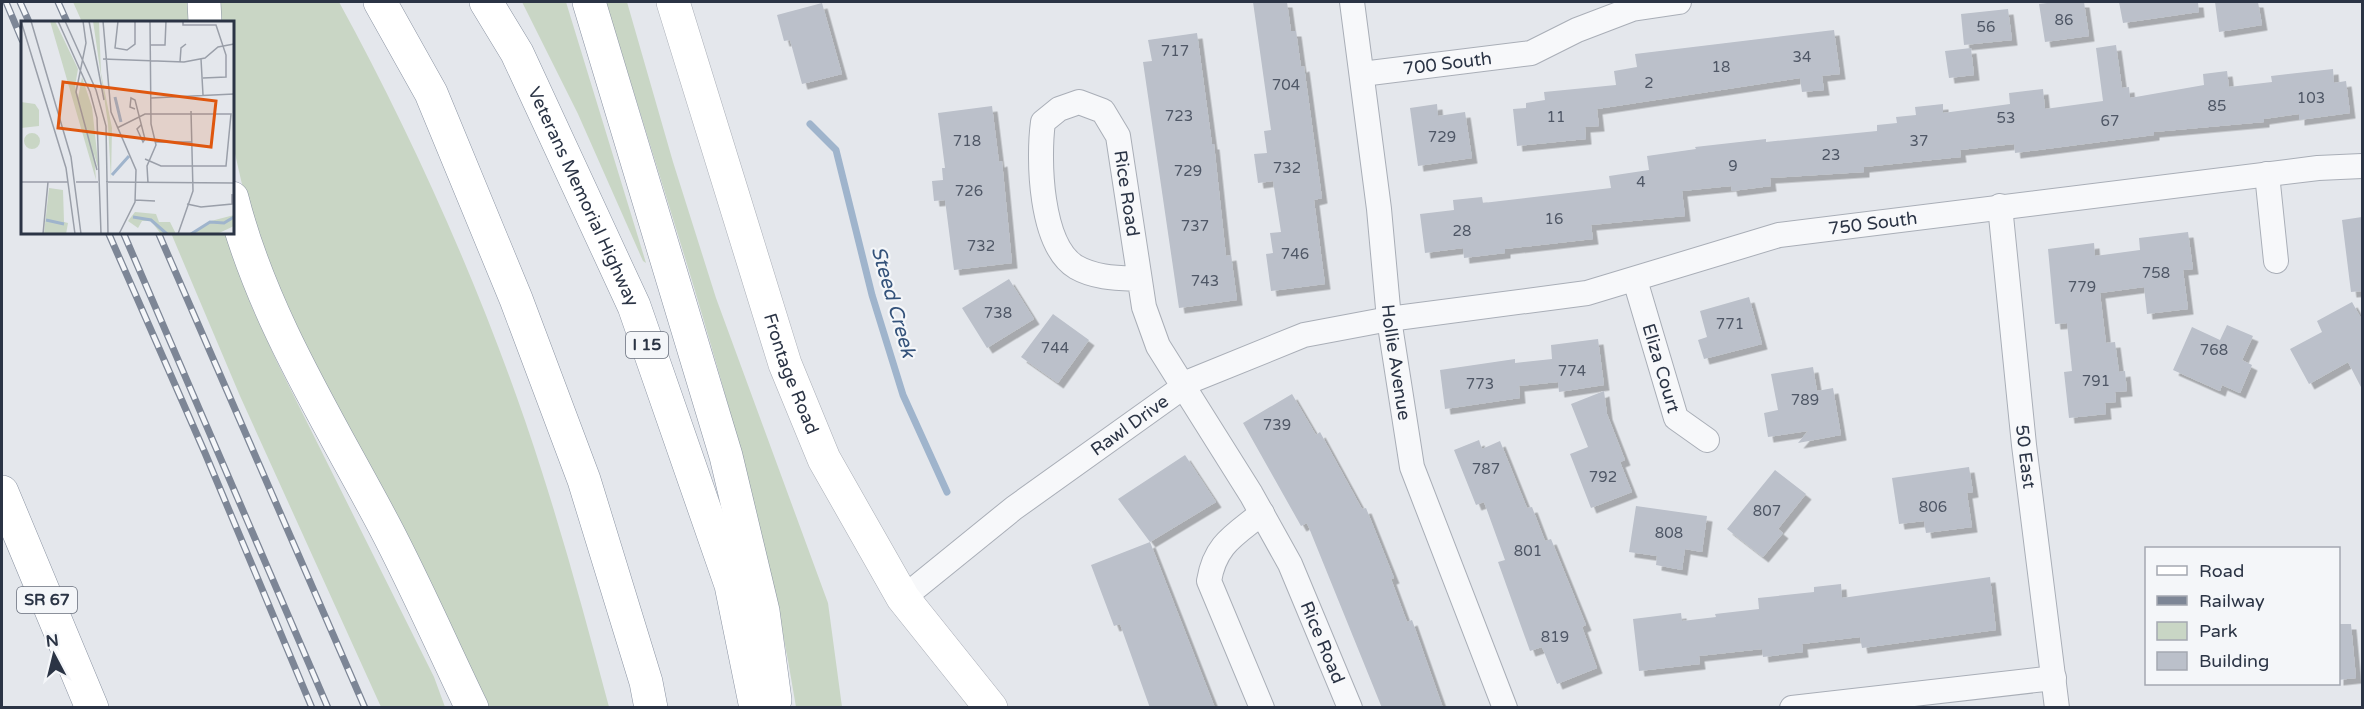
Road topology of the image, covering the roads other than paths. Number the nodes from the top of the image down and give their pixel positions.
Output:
1 (204, 2) edge
2 (380, 2) edge
3 (486, 2) edge
4 (590, 2) edge
5 (674, 2) edge
6 (1352, 2) edge
7 (1679, 2) edge
8 (205, 21) edge
9 (1362, 74) junction
10 (2362, 166) edge
11 (2267, 174) junction
12 (234, 204) edge
13 (2000, 206) junction
14 (2276, 261) dead end
15 (1140, 279) junction
16 (1635, 280) junction
17 (1389, 319) junction
18 (1183, 387) junction
19 (1707, 440) dead end
20 (2, 492) edge
21 (1262, 513) junction
22 (903, 598) junction
23 (2054, 678) junction
24 (92, 708) edge
25 (472, 708) edge
26 (651, 708) edge
27 (756, 708) edge
28 (776, 708) edge
29 (990, 708) edge
30 (1262, 708) edge
31 (1350, 708) edge
32 (1505, 708) edge
33 (1792, 708) edge
34 (2057, 708) edge

1 - 8 main road
2 - 26 main road
3 - 27 main road, Veterans Memorial Highway / I 15
4 - 28 main road
5 - 22 main road, Frontage Road
6 - 9 street, Hollie Avenue
7 - 9 street, 700 South
9 - 17 street, Hollie Avenue
10 - 11 street, 750 South
11 - 13 street, 750 South
11 - 14 street
12 - 25 main road
13 - 16 street, 750 South
13 - 23 street, 50 East
15 - 15 street, Rice Road
15 - 18 street, Rice Road
16 - 17 street, 750 South
16 - 19 street, Eliza Court
17 - 18 street, Rawl Drive
17 - 32 street, Hollie Avenue
18 - 21 street, Rice Road
18 - 22 street, Rawl Drive
20 - 24 main road, SR 67
21 - 30 street
21 - 31 street, Rice Road
22 - 29 main road, Frontage Road
23 - 33 street
23 - 34 street, 50 East

